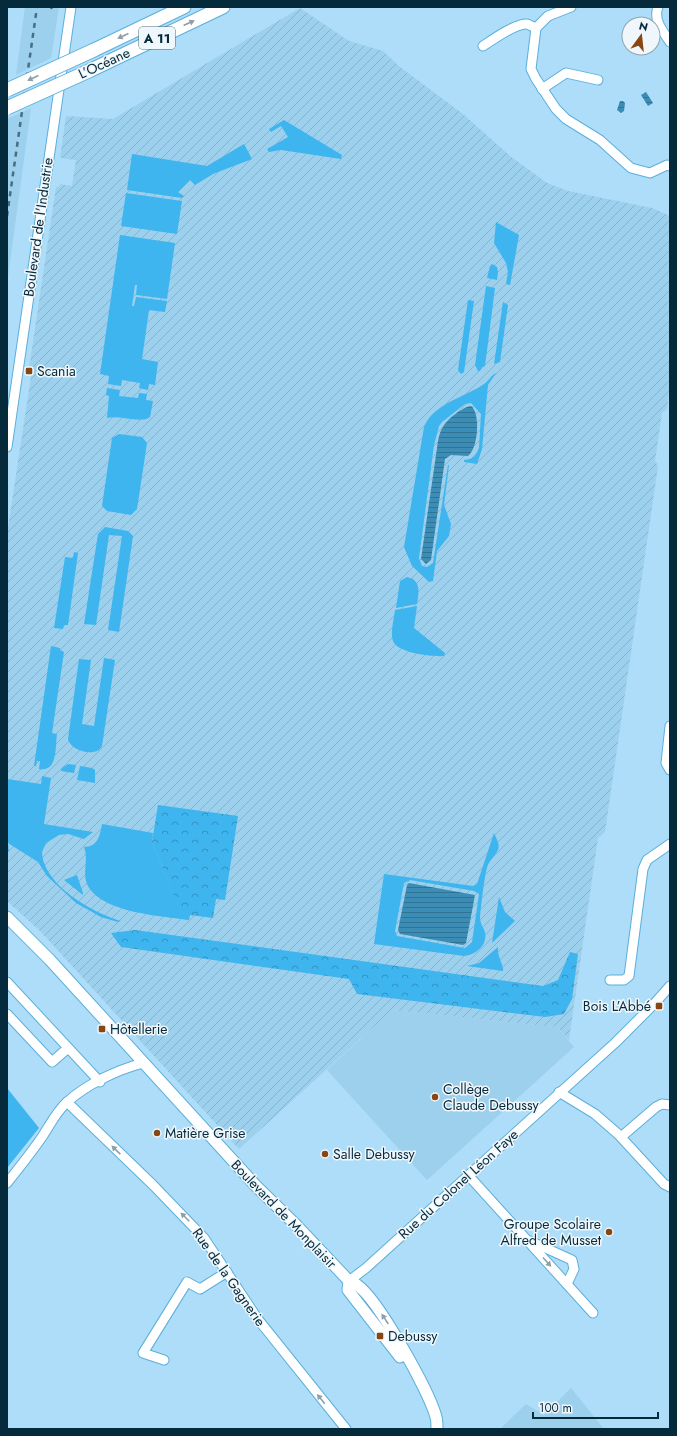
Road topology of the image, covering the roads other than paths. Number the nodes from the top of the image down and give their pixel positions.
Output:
1 (71, 7) edge
2 (184, 7) edge
3 (223, 7) edge
4 (571, 7) edge
5 (658, 7) edge
6 (536, 28) junction
7 (670, 42) edge
8 (483, 46) dead end
9 (598, 80) dead end
10 (542, 89) junction
11 (7, 90) edge
12 (7, 108) edge
13 (669, 165) edge
14 (7, 447) edge
15 (670, 726) edge
16 (670, 770) edge
17 (670, 844) edge
18 (7, 917) edge
19 (610, 980) dead end
20 (7, 982) edge
21 (670, 986) edge
22 (7, 1014) edge
23 (68, 1048) junction
24 (143, 1063) junction
25 (100, 1082) junction
26 (559, 1092) junction
27 (67, 1102) junction
28 (670, 1105) edge
29 (622, 1137) junction
30 (468, 1175) junction
31 (7, 1183) edge
32 (670, 1187) edge
33 (527, 1240) junction
34 (227, 1272) junction
35 (349, 1281) junction
36 (567, 1284) junction
37 (593, 1313) dead end
38 (164, 1360) dead end
39 (346, 1429) edge
40 (437, 1429) edge

1 - 14 street, Boulevard de l'Industrie
2 -> 11 highway, L’Océane / A 11, bridge
12 -> 3 highway, L’Océane / A 11, bridge
4 - 6 street
5 - 7 street
6 - 8 street
6 - 10 street
9 - 10 street
10 - 13 street
15 - 16 street
17 - 19 street
18 - 24 main road, Boulevard de Monplaisir
20 - 23 street
21 - 26 street, Rue du Colonel Léon Faye
22 - 23 street
23 - 25 street
24 - 25 street
24 - 35 main road, Boulevard de Monplaisir
25 - 27 street
26 - 29 street
26 - 30 street, Rue du Colonel Léon Faye
27 - 31 street
34 -> 27 street, Rue de la Gagnerie
28 - 29 street
29 - 32 street
30 - 33 street
30 - 35 street, Rue du Colonel Léon Faye
33 -> 36 street
33 - 36 street
34 - 38 street
39 -> 34 street, Rue de la Gagnerie
35 - 40 main road, Boulevard de Monplaisir
36 - 37 street

